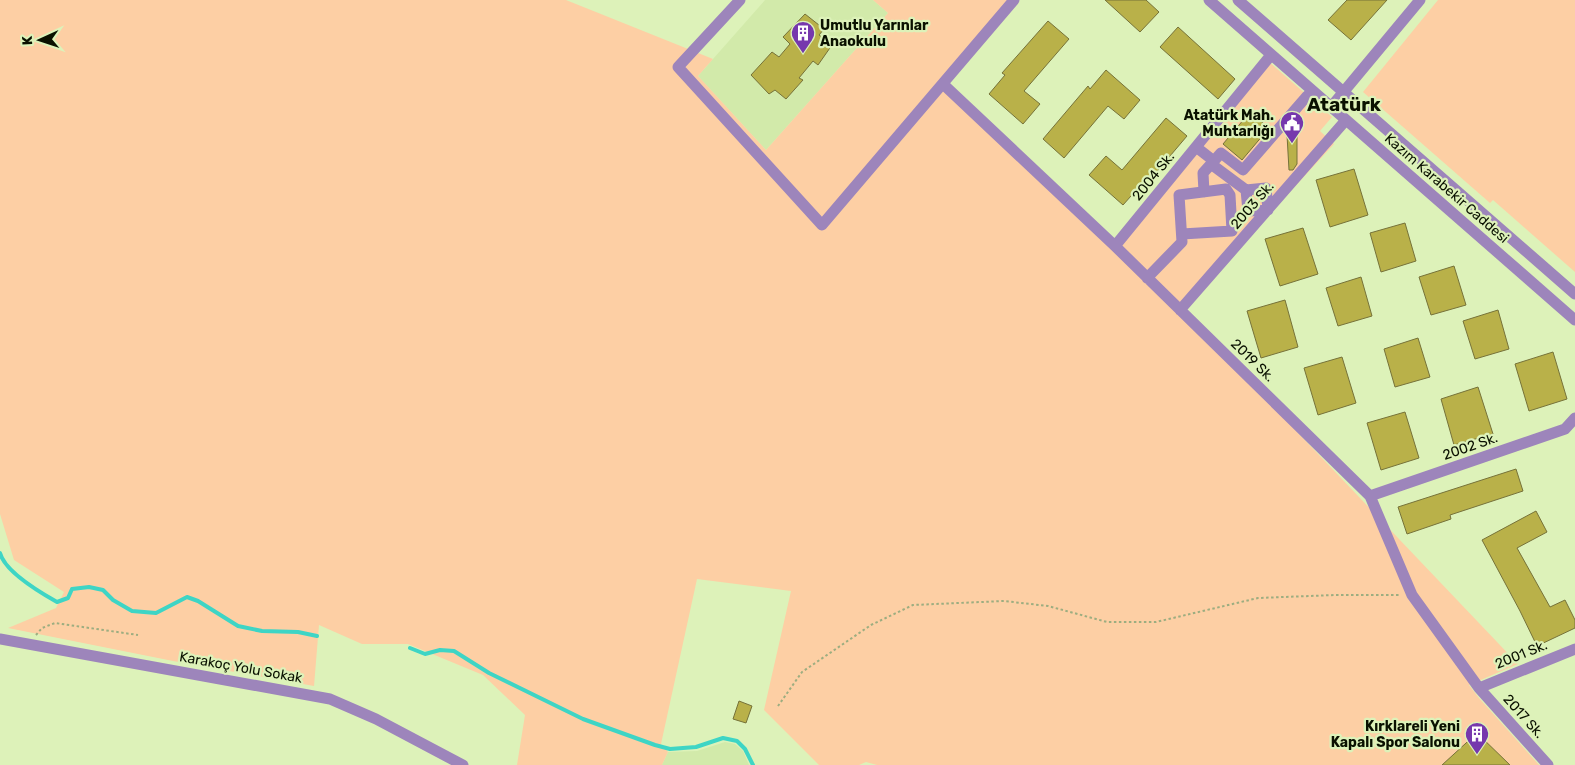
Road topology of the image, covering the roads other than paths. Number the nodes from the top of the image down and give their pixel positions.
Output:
1 (1014, 0) edge
2 (1209, 0) edge
3 (1238, 0) edge
4 (1420, 0) edge
5 (736, 4) edge
6 (1271, 55) junction
7 (942, 84) junction
8 (1343, 93) junction
9 (1307, 96) dead end
10 (1331, 107) junction
11 (1346, 120) junction
12 (1283, 124) junction
13 (1283, 136) dead end
14 (1196, 147) junction
15 (1213, 162) junction
16 (1246, 190) junction
17 (1204, 192) junction
18 (1268, 210) junction
19 (1182, 234) junction
20 (1115, 246) junction
21 (1148, 278) junction
22 (1575, 294) edge
23 (1180, 310) junction
24 (1575, 320) edge
25 (1575, 418) edge
26 (1370, 496) junction
27 (0, 639) edge
28 (1575, 649) edge
29 (1478, 688) junction
30 (463, 765) edge
31 (1548, 765) edge

1 - 7 street
2 - 6 street, Kazım Karabekir Caddesi
3 - 8 street, Kazım Karabekir Caddesi
4 - 8 street
5 - 7 street
6 - 10 street, Kazım Karabekir Caddesi
6 - 14 street, 2004 Sk.
7 - 20 street, 2019 Sk.
8 - 10 street
8 - 22 street, Kazım Karabekir Caddesi
9 - 12 street
10 - 11 street, Kazım Karabekir Caddesi
11 - 18 street, 2003 Sk.
11 - 24 street, Kazım Karabekir Caddesi
12 - 13 street
12 - 15 street
14 - 15 street
14 - 20 street, 2004 Sk.
15 - 16 street
15 - 17 street
16 - 18 street
16 - 18 street
17 - 19 street
17 - 19 street
18 - 23 street, 2003 Sk.
19 - 21 street
20 - 21 street, 2019 Sk.
21 - 23 street, 2019 Sk.
23 - 26 street, 2019 Sk.
25 - 26 street, 2002 Sk.
26 - 29 street, 2017 Sk.
27 - 30 street, Karakoç Yolu Sokak
28 - 29 street, 2001 Sk.
29 - 31 street, 2017 Sk.

